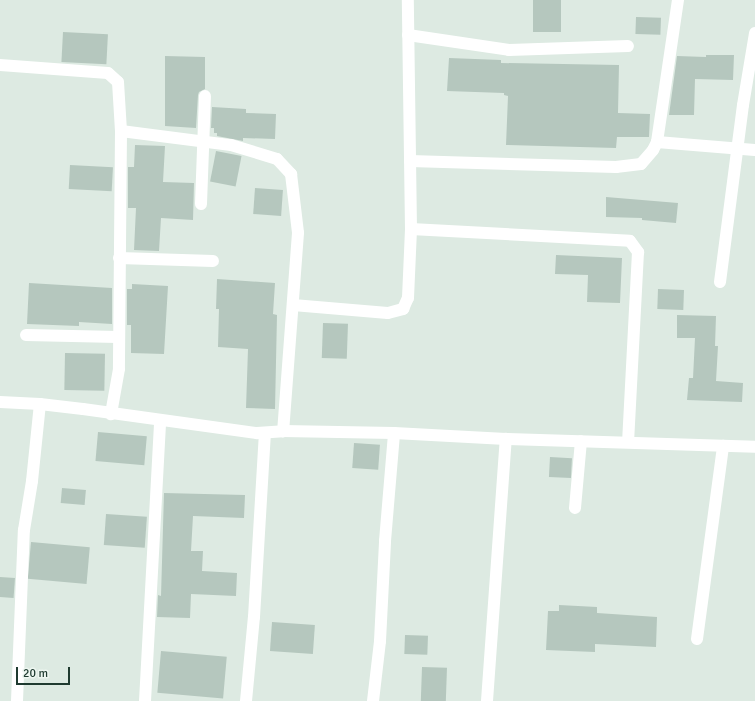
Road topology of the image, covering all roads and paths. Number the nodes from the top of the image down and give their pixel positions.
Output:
1 (408, 0) edge
2 (678, 0) edge
3 (755, 33) edge
4 (408, 35) junction
5 (628, 46) dead end
6 (0, 65) edge
7 (204, 96) dead end
8 (121, 131) junction
9 (203, 142) junction
10 (657, 142) junction
11 (737, 148) junction
12 (755, 150) edge
13 (410, 161) junction
14 (202, 204) dead end
15 (411, 229) junction
16 (119, 258) junction
17 (212, 261) dead end
18 (720, 282) dead end
19 (293, 305) junction
20 (26, 335) dead end
21 (118, 337) junction
22 (0, 402) edge
23 (40, 404) junction
24 (111, 414) junction
25 (160, 420) junction
26 (283, 431) junction
27 (265, 433) junction
28 (394, 433) junction
29 (506, 439) junction
30 (581, 441) junction
31 (628, 442) junction
32 (723, 446) junction
33 (755, 447) edge
34 (575, 508) dead end
35 (697, 639) dead end
36 (17, 701) edge
37 (145, 701) edge
38 (246, 701) edge
39 (373, 701) edge
40 (487, 701) edge

1 - 4 street
2 - 10 street
3 - 11 street
4 - 5 street
4 - 13 street
6 - 8 street
7 - 9 street
8 - 9 street
8 - 16 street
9 - 14 street
9 - 19 street
10 - 11 street
10 - 13 street
11 - 12 street
11 - 18 street
13 - 15 street
15 - 19 street
15 - 31 street
16 - 17 street
16 - 21 street
19 - 26 street
20 - 21 street
21 - 24 street
22 - 23 street
23 - 24 street
23 - 36 street
24 - 25 street
25 - 27 street
25 - 37 street
26 - 27 street
26 - 28 street
27 - 38 street
28 - 29 street
28 - 39 street
29 - 30 street
29 - 40 street
30 - 31 street
30 - 34 street
31 - 32 street
32 - 33 street
32 - 35 street

